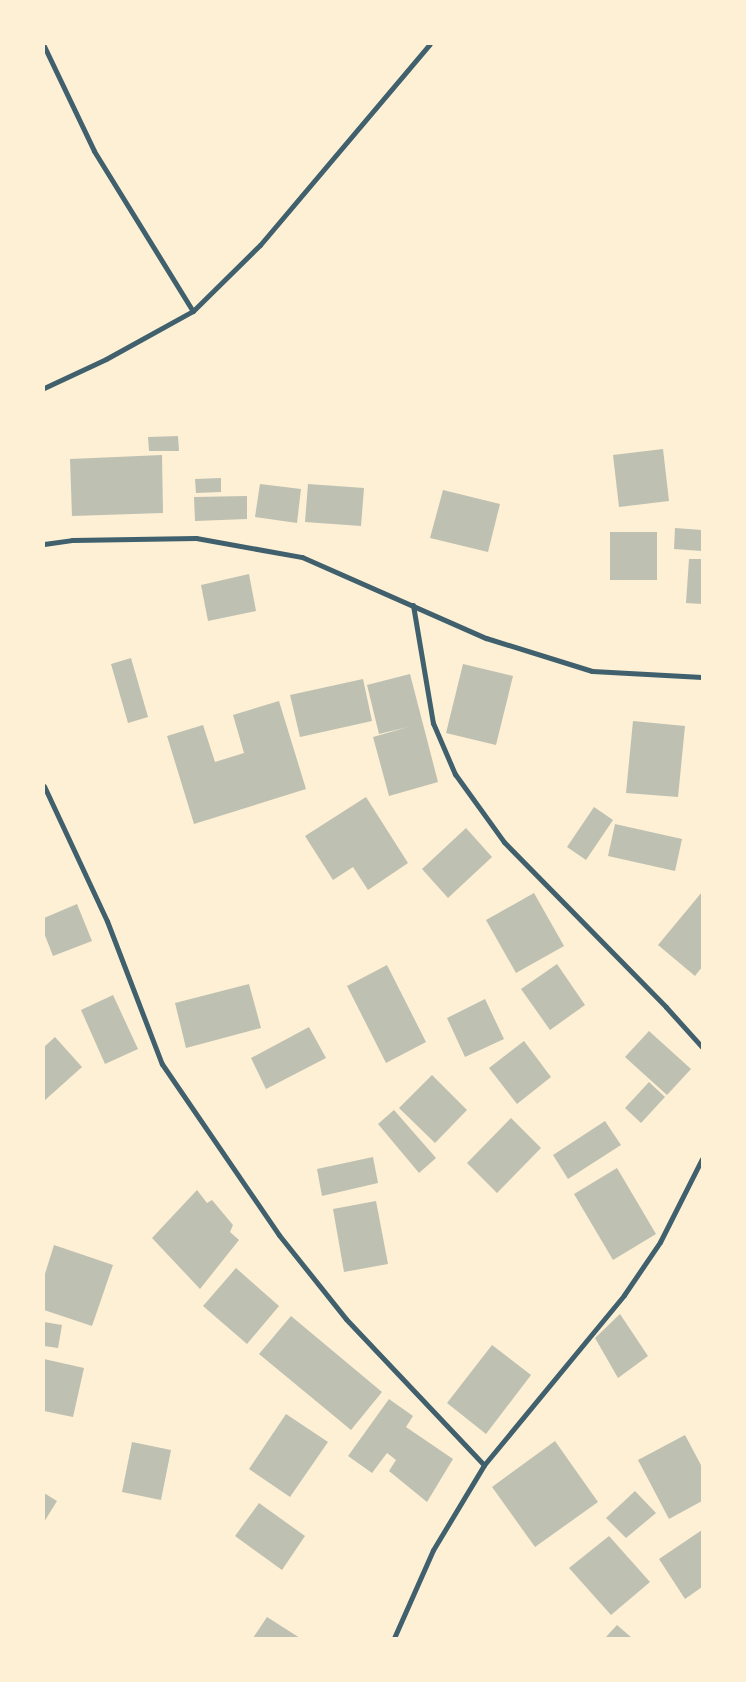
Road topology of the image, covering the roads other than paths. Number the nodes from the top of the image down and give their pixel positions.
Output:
1 (430, 44) edge
2 (44, 46) edge
3 (193, 311) junction
4 (44, 388) edge
5 (44, 544) edge
6 (413, 605) junction
7 (702, 677) edge
8 (44, 786) edge
9 (702, 1047) edge
10 (702, 1160) edge
11 (484, 1466) junction
12 (394, 1638) edge

1 - 3 street
2 - 3 street
3 - 4 street
5 - 6 street
6 - 7 street
6 - 9 street
8 - 11 street
10 - 11 street
11 - 12 street

